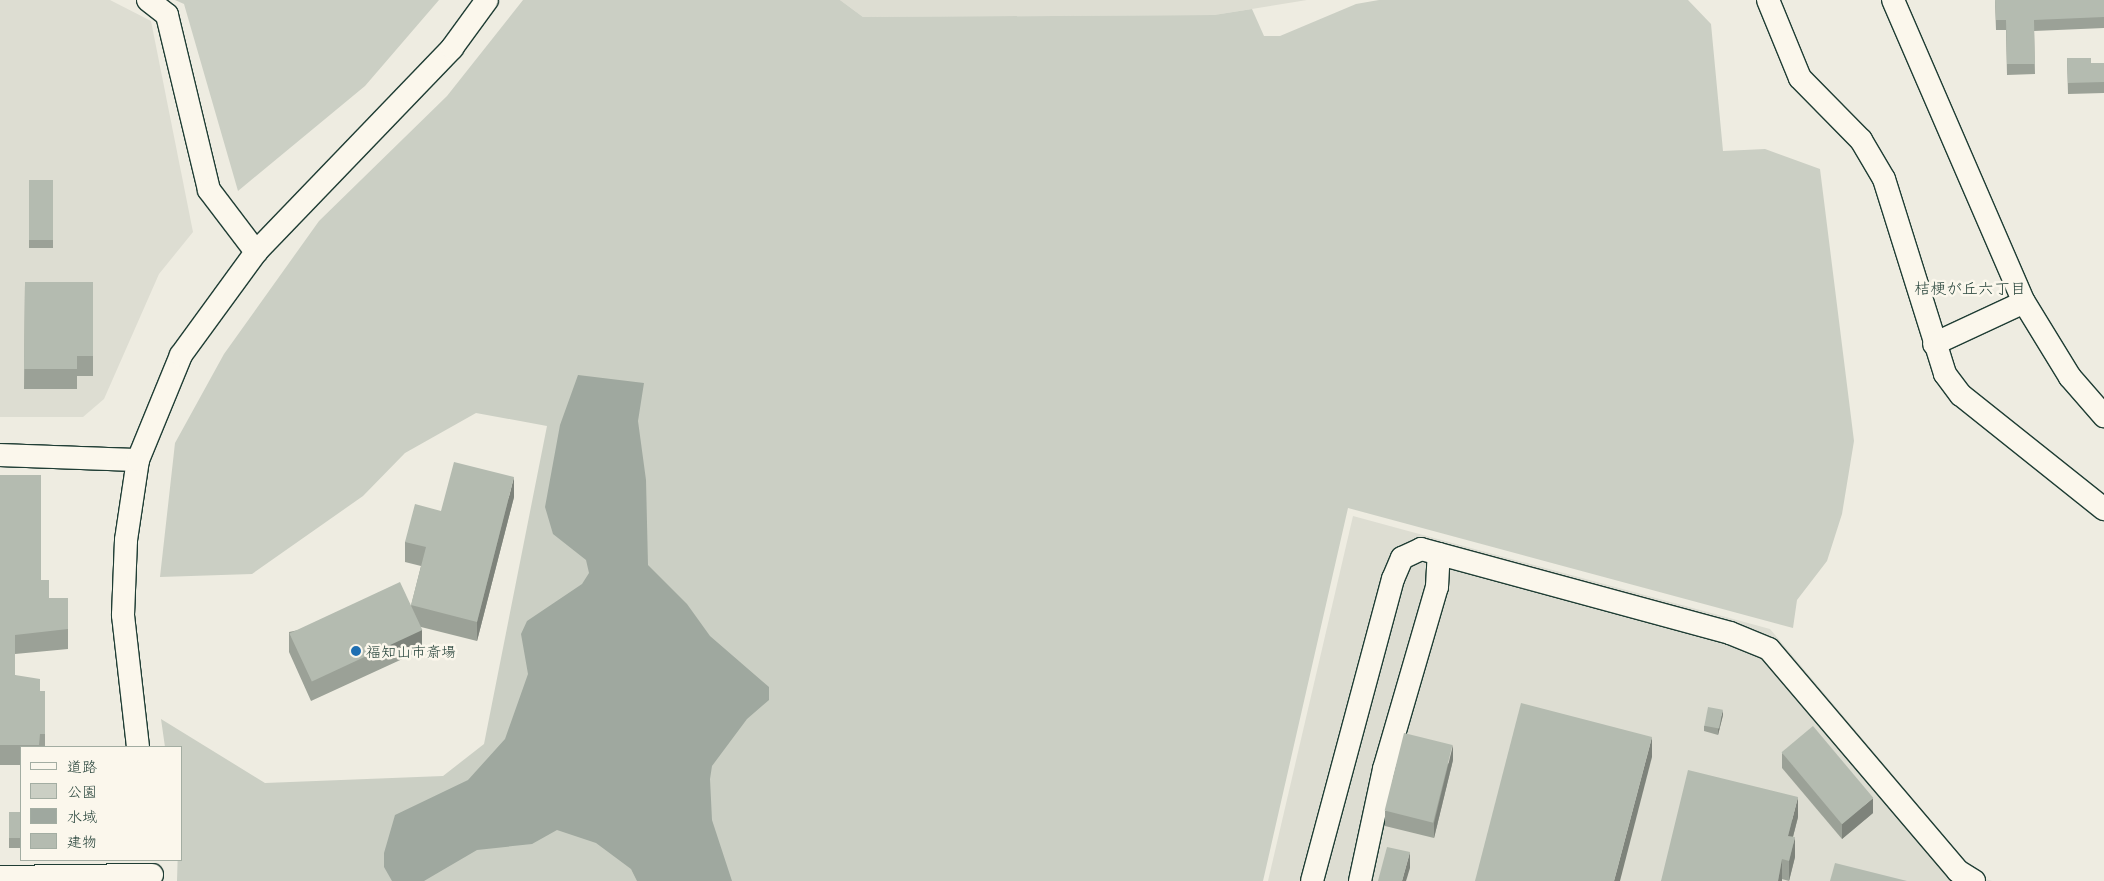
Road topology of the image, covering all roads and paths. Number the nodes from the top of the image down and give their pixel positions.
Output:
1 (148, 0) edge
2 (487, 0) edge
3 (1768, 0) edge
4 (1893, 0) edge
5 (256, 252) junction
6 (2024, 302) junction
7 (1934, 344) junction
8 (2104, 416) edge
9 (0, 455) edge
10 (138, 460) junction
11 (2104, 509) edge
12 (1439, 554) junction
13 (138, 746) edge
14 (152, 872) edge
15 (0, 877) edge
16 (1312, 881) edge
17 (1360, 881) edge
18 (1974, 881) edge

1 - 5 street
2 - 5 street
3 - 7 street
4 - 6 street
5 - 10 street
6 - 7 street
6 - 8 street
7 - 11 street
9 - 10 street
10 - 13 street
12 - 16 street
12 - 17 street
12 - 18 street
14 - 15 street

